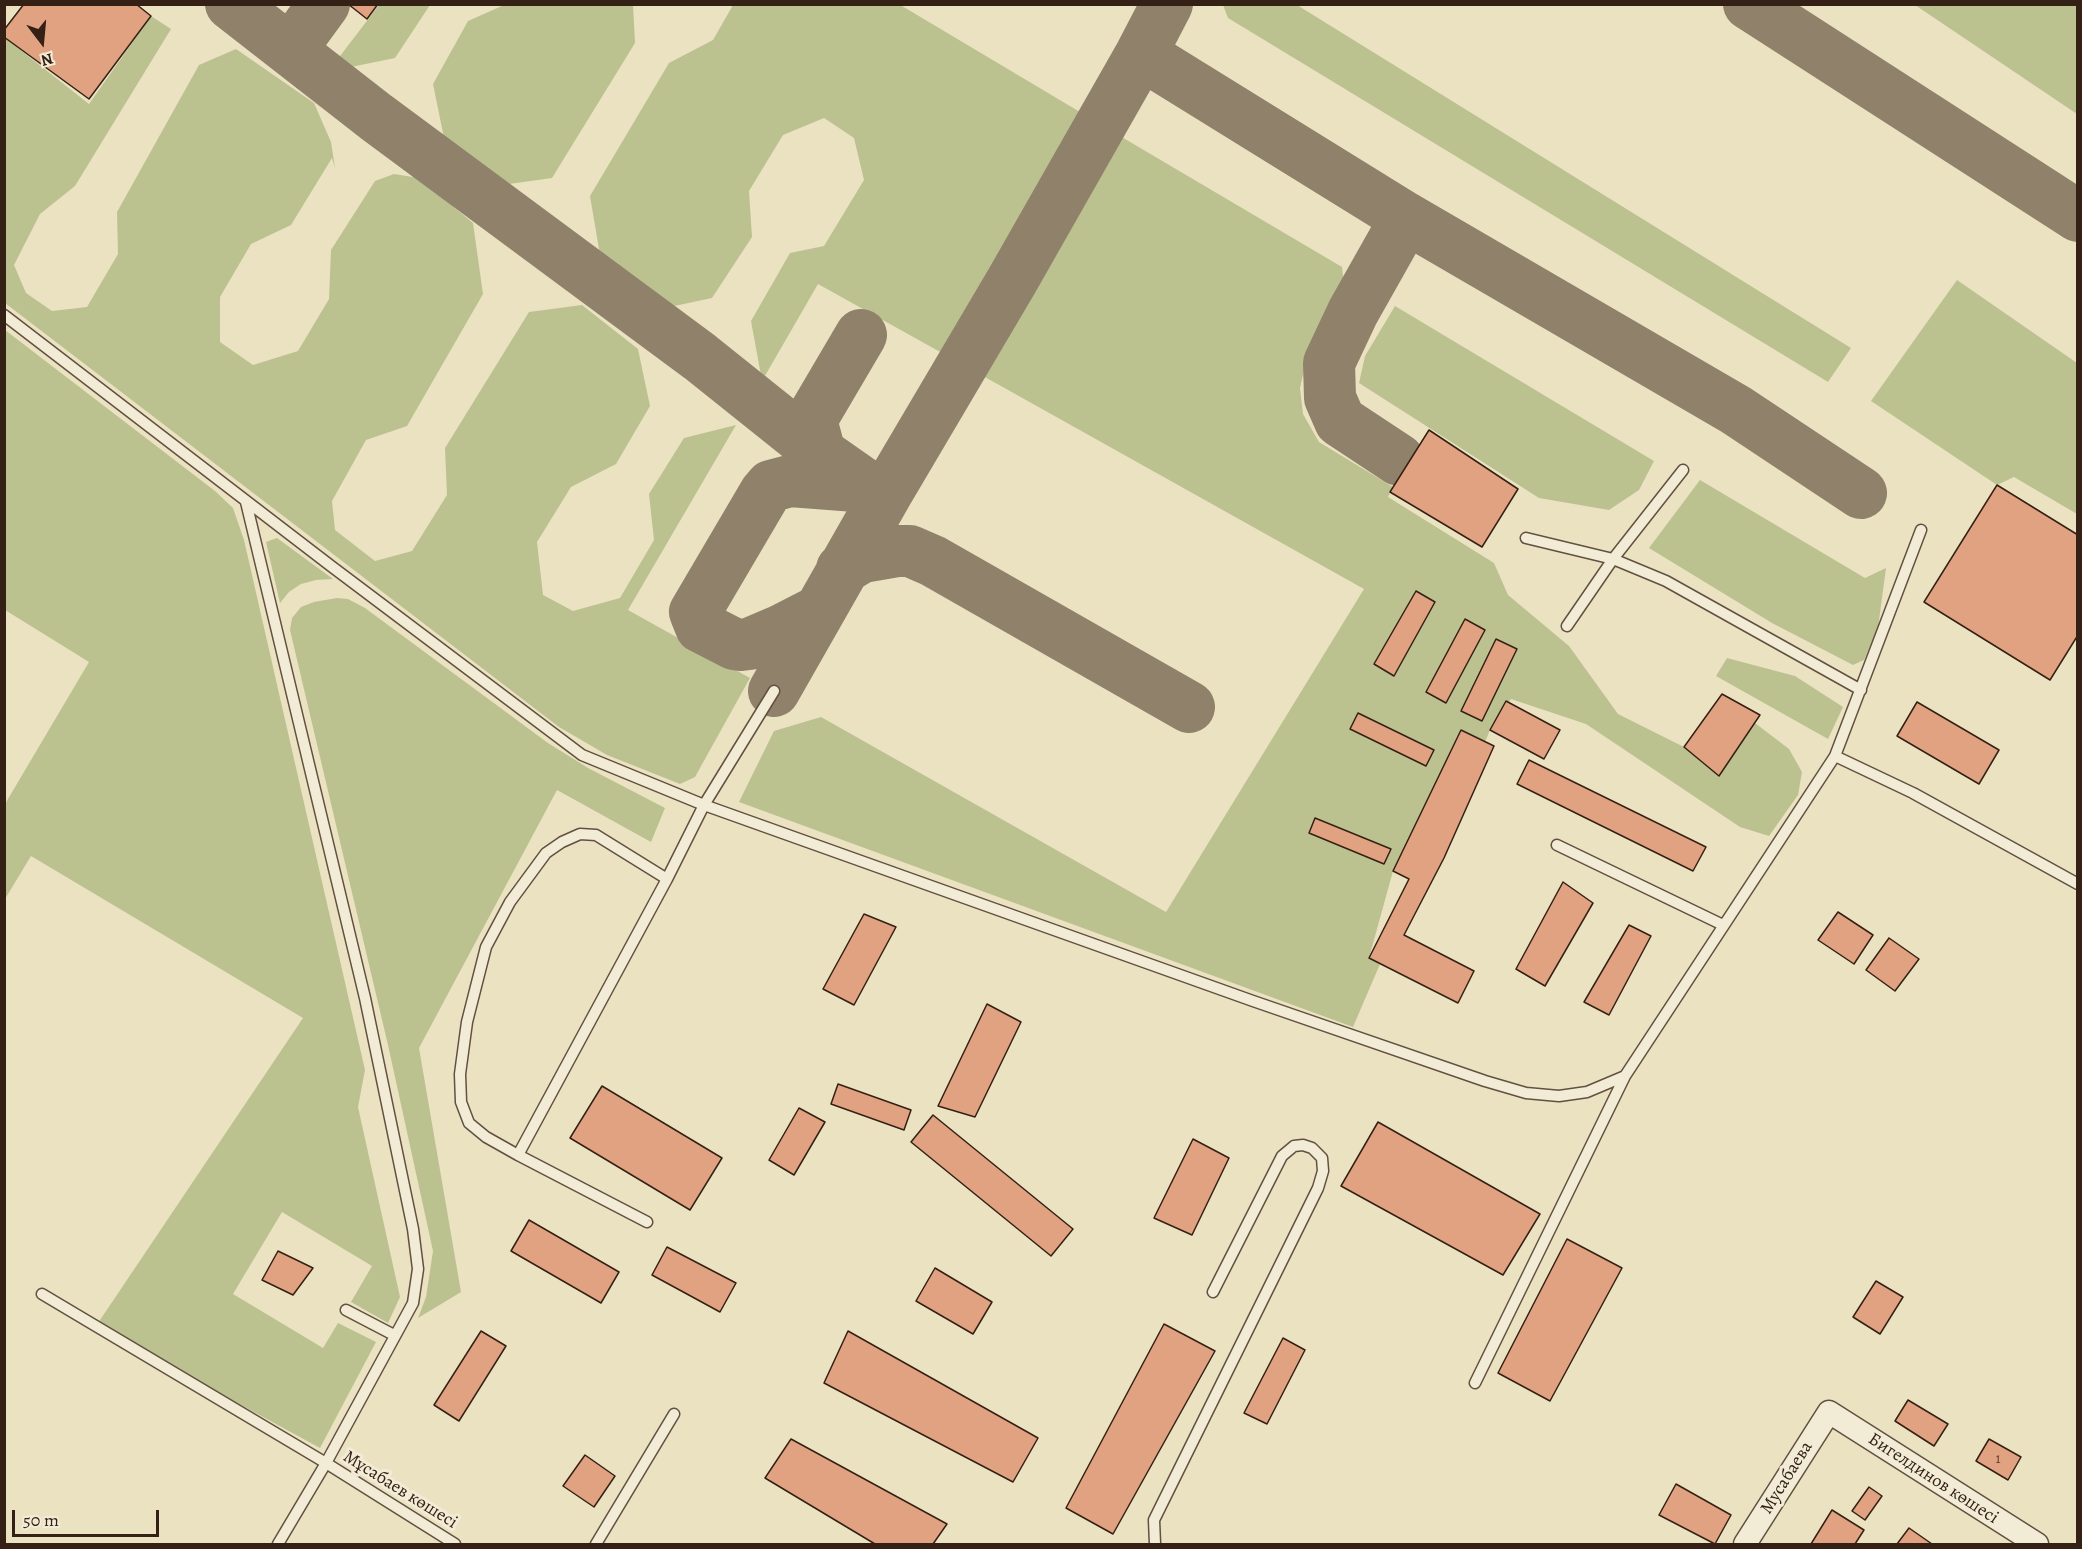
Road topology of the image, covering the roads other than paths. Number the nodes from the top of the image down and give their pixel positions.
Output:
1 (4, 315) edge
2 (1683, 470) dead end
3 (246, 502) junction
4 (1921, 531) dead end
5 (1526, 538) dead end
6 (1613, 559) junction
7 (1567, 626) dead end
8 (1861, 690) junction
9 (774, 691) dead end
10 (1835, 756) junction
11 (704, 805) junction
12 (1557, 845) dead end
13 (667, 879) junction
14 (2078, 884) edge
15 (1723, 925) junction
16 (1625, 1076) junction
17 (518, 1155) junction
18 (647, 1222) dead end
19 (1213, 1292) dead end
20 (42, 1294) dead end
21 (346, 1310) dead end
22 (394, 1335) junction
23 (1474, 1383) dead end
24 (1829, 1412) joint
25 (674, 1414) dead end
26 (326, 1463) junction
27 (278, 1545) edge
28 (455, 1545) edge
29 (596, 1545) edge
30 (1155, 1545) edge
31 (1745, 1545) edge
32 (2037, 1545) edge

1 - 3 lane
2 - 6 lane
3 - 11 lane
3 - 22 lane
4 - 8 lane
5 - 6 lane
6 - 7 lane
6 - 8 lane
8 - 10 lane
9 - 11 lane
10 - 14 lane
10 - 15 lane
11 - 13 lane
11 - 16 lane
12 - 15 lane
13 - 17 lane
13 - 17 lane
15 - 16 lane
16 - 23 lane
17 - 18 lane
19 - 30 lane
20 - 26 lane, Мұсабаев көшесі
21 - 22 lane
22 - 26 lane
24 - 31 street, Мусабаева
24 - 32 street, Бигелдинов көшесі
25 - 29 lane
26 - 27 lane
26 - 28 lane, Мұсабаев көшесі

